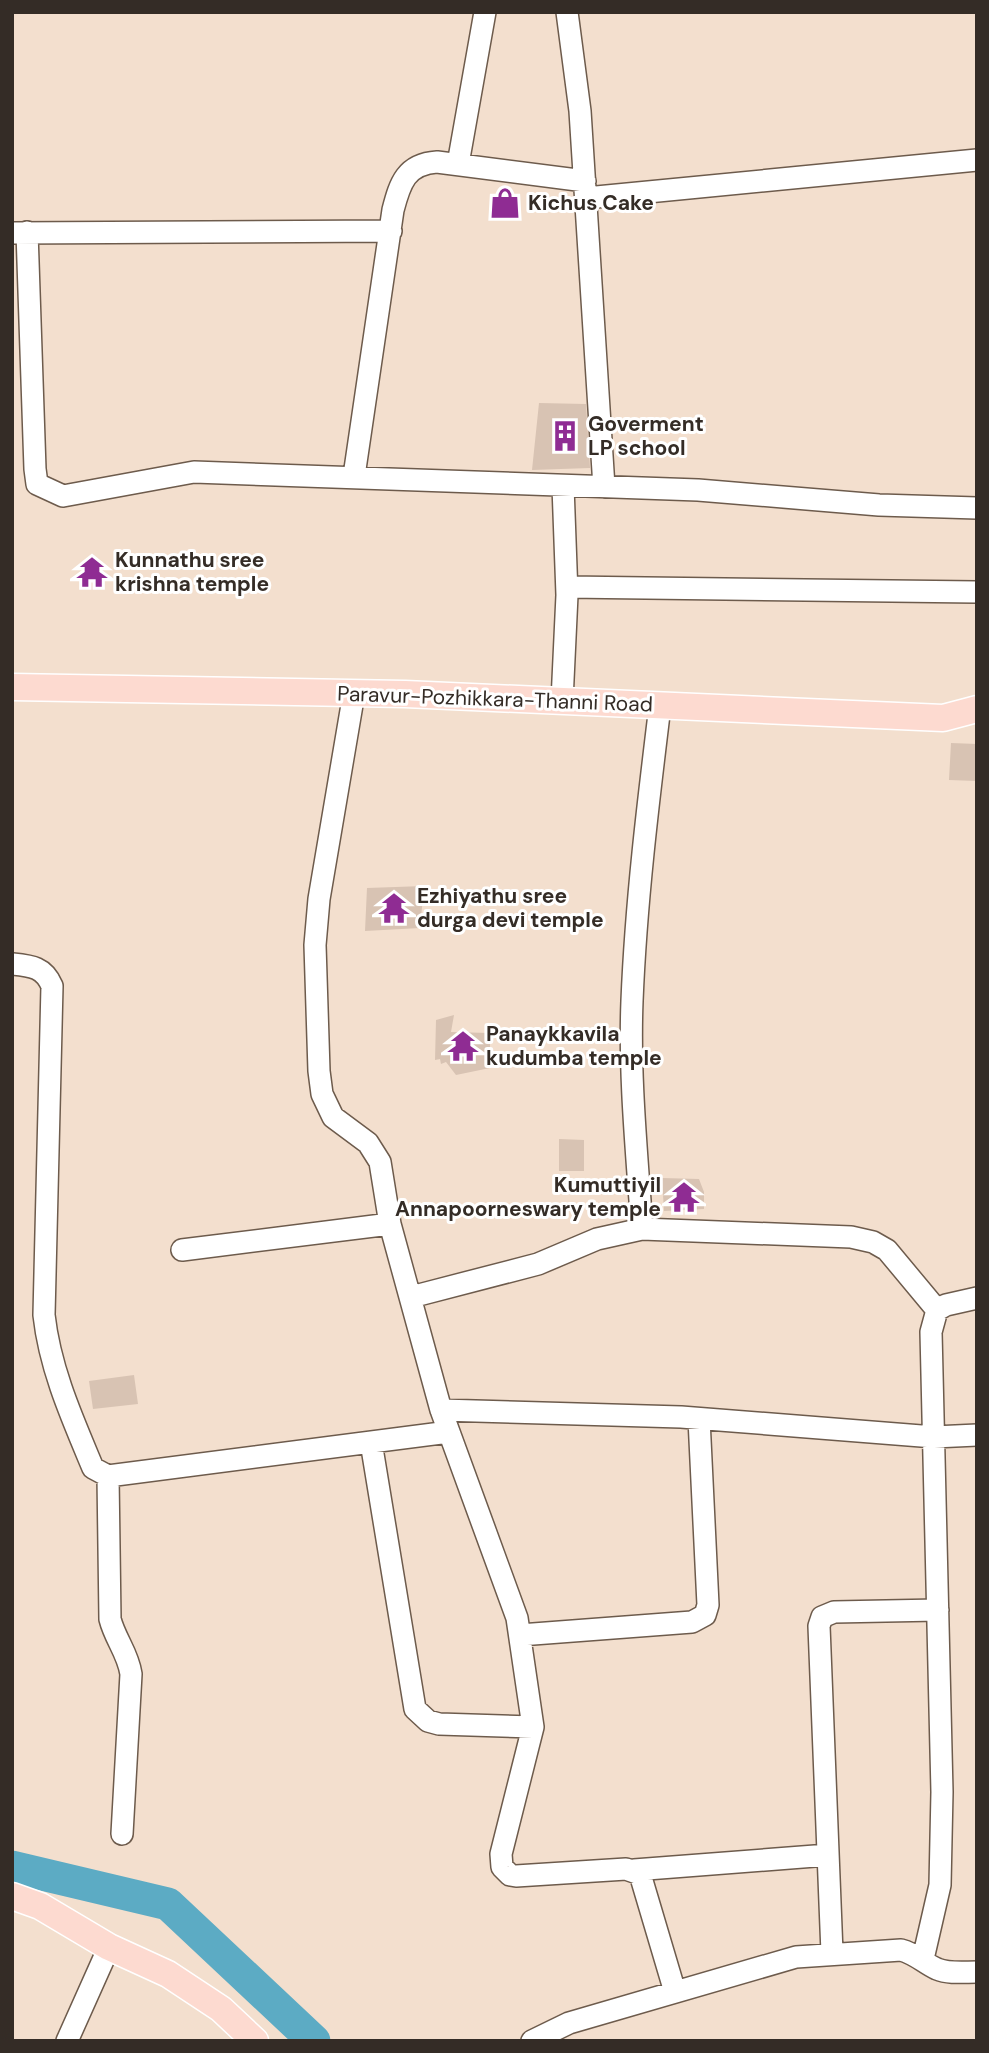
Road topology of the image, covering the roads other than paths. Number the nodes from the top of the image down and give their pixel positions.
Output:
1 (485, 12) edge
2 (567, 12) edge
3 (977, 160) edge
4 (458, 164) junction
5 (585, 189) junction
6 (390, 231) junction
7 (20, 232) edge
8 (354, 476) junction
9 (563, 486) junction
10 (604, 487) junction
11 (977, 508) edge
12 (567, 587) junction
13 (977, 592) edge
14 (12, 687) edge
15 (354, 693) junction
16 (562, 701) junction
17 (660, 706) junction
18 (977, 709) edge
19 (12, 964) edge
20 (390, 1224) junction
21 (642, 1229) junction
22 (182, 1250) dead end
23 (411, 1297) junction
24 (977, 1298) edge
25 (937, 1310) junction
26 (441, 1410) junction
27 (699, 1419) junction
28 (449, 1432) junction
29 (977, 1435) edge
30 (934, 1437) junction
31 (371, 1442) junction
32 (108, 1476) junction
33 (938, 1610) junction
34 (520, 1635) junction
35 (533, 1727) junction
36 (122, 1835) dead end
37 (828, 1855) junction
38 (635, 1870) junction
39 (12, 1896) edge
40 (109, 1947) junction
41 (832, 1953) junction
42 (923, 1959) junction
43 (977, 1972) edge
44 (675, 1992) junction
45 (66, 2041) edge
46 (255, 2041) edge
47 (532, 2041) edge

1 - 4 street
2 - 5 street
3 - 5 street
4 - 5 street
4 - 6 street
5 - 10 street
6 - 7 street
6 - 8 street
7 - 8 street
8 - 9 street
9 - 10 street
9 - 12 street
10 - 11 street
12 - 13 street
12 - 16 street
14 - 15 main road, Paravur-Pozhikkara-Thanni Road
15 - 16 main road, Paravur-Pozhikkara-Thanni Road
15 - 20 street
16 - 17 main road, Paravur-Pozhikkara-Thanni Road
17 - 18 main road, Paravur-Pozhikkara-Thanni Road
17 - 21 street
19 - 32 street
20 - 22 street
20 - 23 street
21 - 23 street
21 - 25 street
23 - 26 street
24 - 25 street
25 - 30 street
26 - 27 street
26 - 28 street
27 - 30 street
27 - 34 street
28 - 31 street
28 - 34 street
29 - 30 street
30 - 33 street
31 - 32 street
31 - 35 street
32 - 36 street
33 - 37 street
33 - 42 street
34 - 35 street
35 - 38 street
37 - 38 street
37 - 41 street
38 - 44 street
39 - 40 main road
40 - 45 street
40 - 46 main road
41 - 42 street
41 - 44 street
42 - 43 street
44 - 47 street

